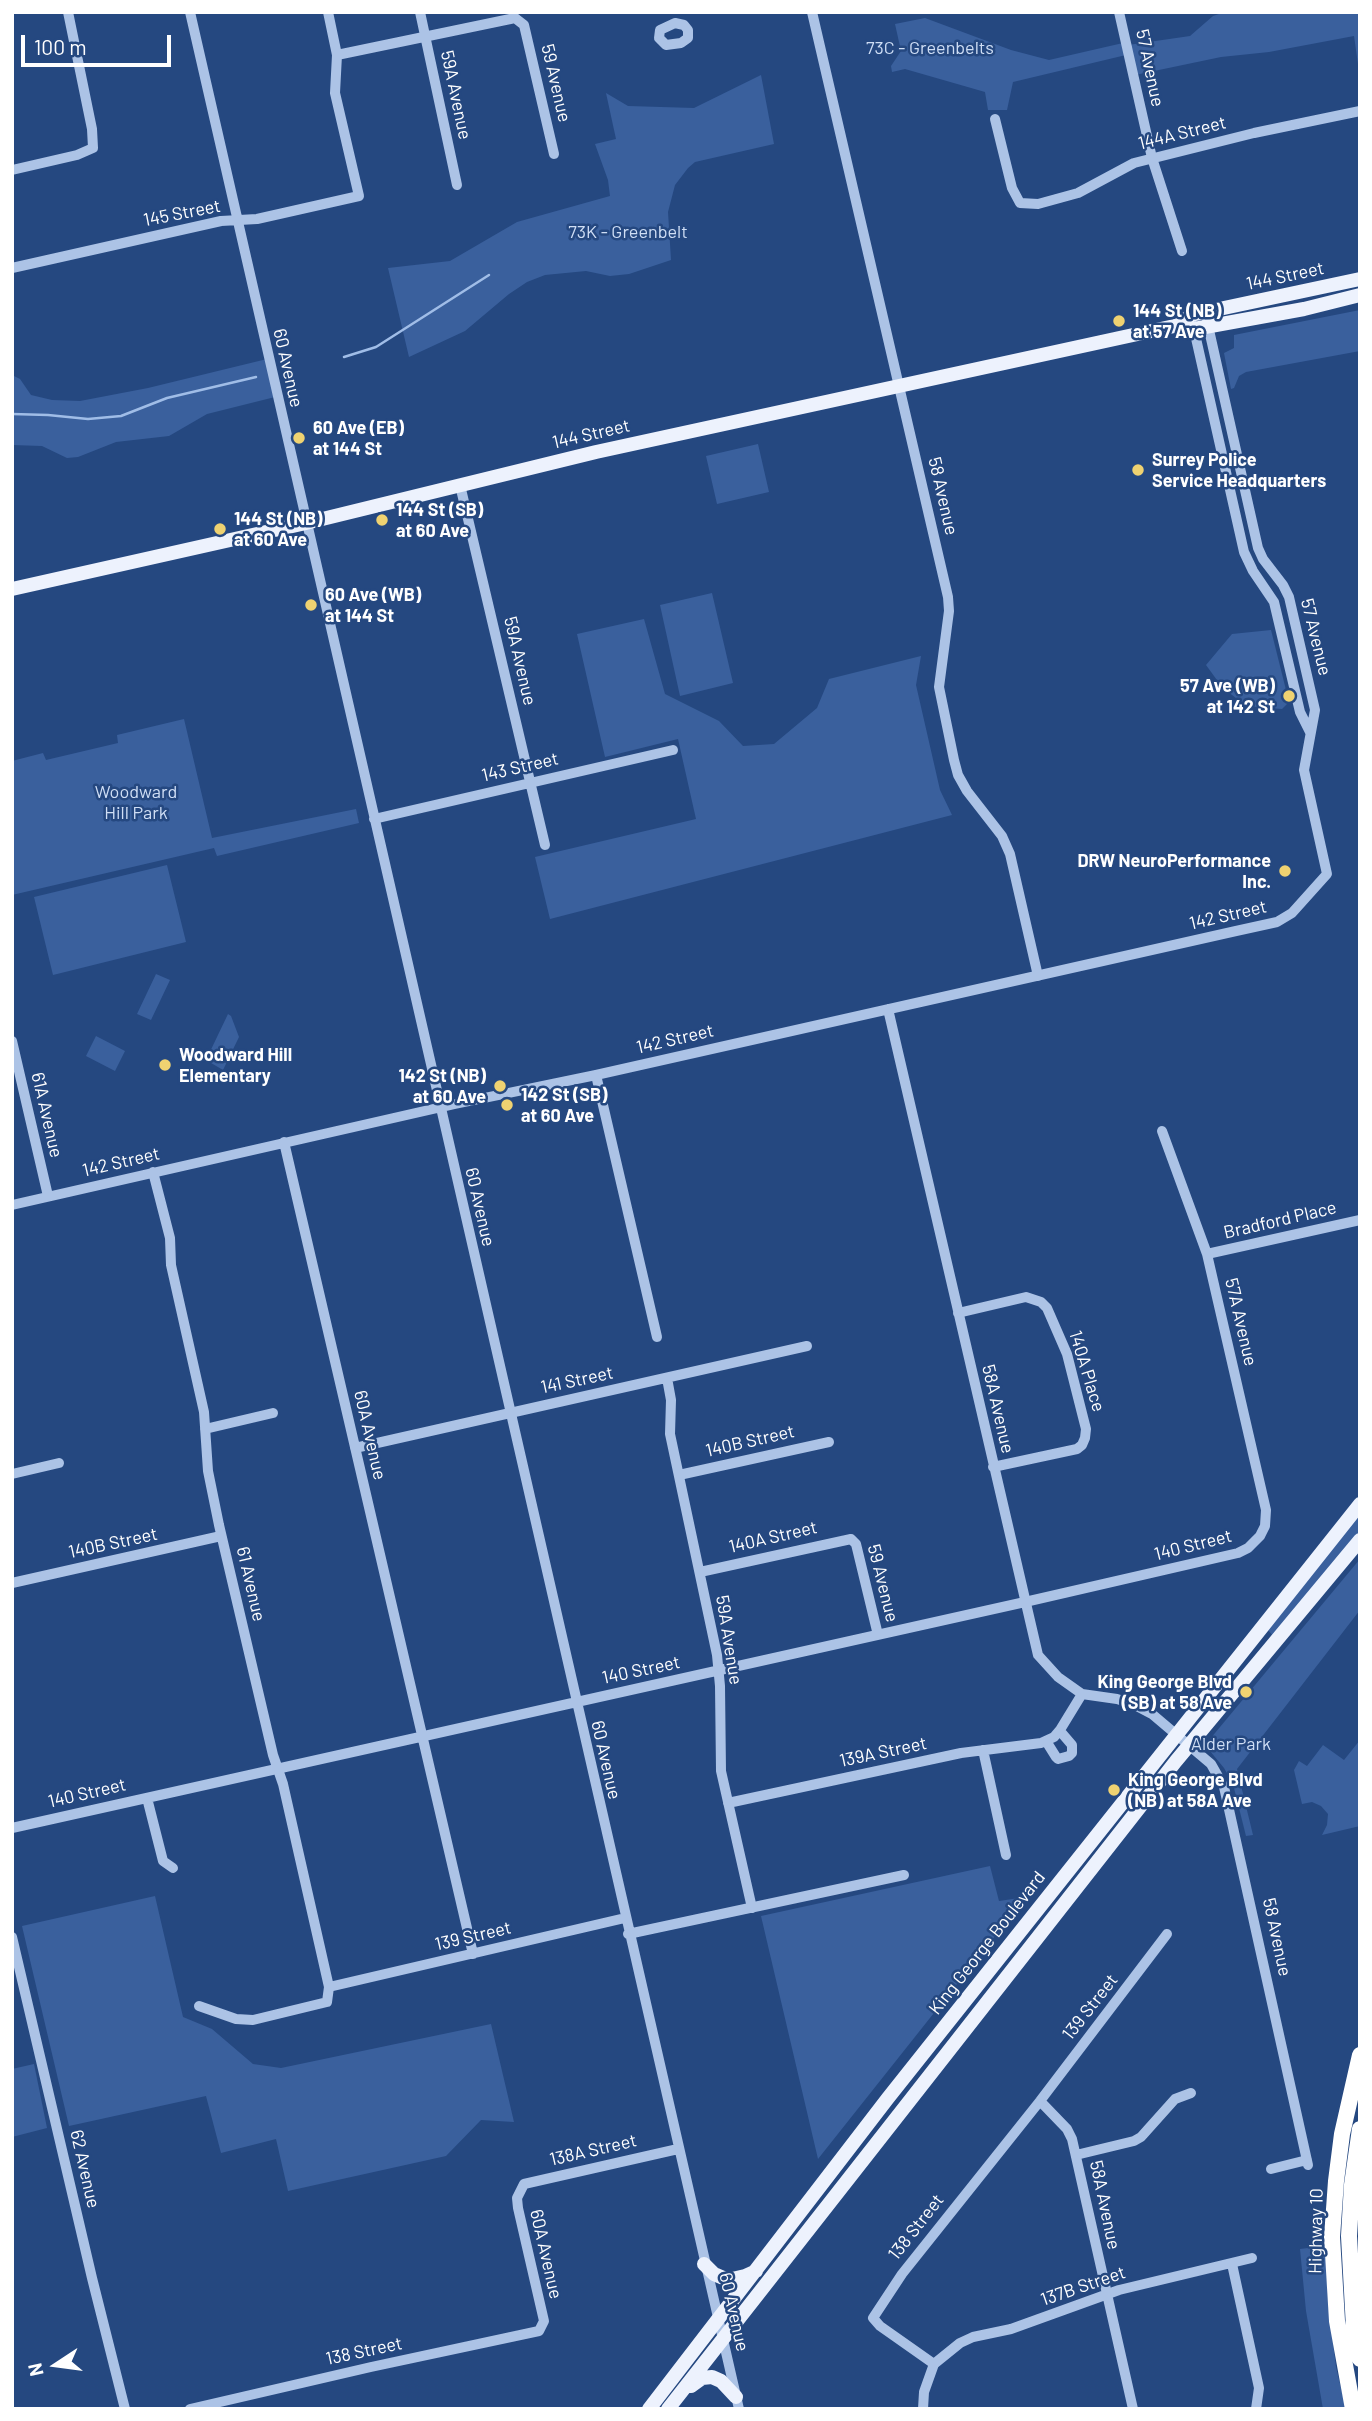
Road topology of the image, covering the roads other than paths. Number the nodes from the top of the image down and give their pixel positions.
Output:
1 (68, 12) edge
2 (190, 12) edge
3 (328, 12) edge
4 (420, 12) edge
5 (812, 12) edge
6 (1119, 12) edge
7 (425, 37) junction
8 (338, 55) junction
9 (1360, 111) edge
10 (995, 119) dead end
11 (554, 154) dead end
12 (1152, 158) junction
13 (12, 170) edge
14 (457, 185) dead end
15 (237, 221) junction
16 (1182, 251) dead end
17 (12, 268) edge
18 (1360, 279) edge
19 (1360, 296) edge
20 (1196, 321) junction
21 (899, 386) junction
22 (460, 485) junction
23 (306, 523) junction
24 (12, 589) edge
25 (673, 750) dead end
26 (531, 782) junction
27 (374, 819) junction
28 (545, 845) dead end
29 (1327, 874) joint
30 (1038, 976) junction
31 (888, 1009) junction
32 (12, 1041) edge
33 (596, 1075) junction
34 (439, 1107) junction
35 (1162, 1131) dead end
36 (284, 1142) junction
37 (153, 1172) junction
38 (48, 1196) junction
39 (12, 1205) edge
40 (1359, 1223) edge
41 (1207, 1254) junction
42 (958, 1313) junction
43 (657, 1337) dead end
44 (807, 1346) dead end
45 (667, 1378) junction
46 (273, 1413) dead end
47 (509, 1413) junction
48 (205, 1429) junction
49 (829, 1442) dead end
50 (355, 1448) junction
51 (59, 1463) dead end
52 (993, 1467) junction
53 (12, 1474) edge
54 (679, 1475) junction
55 (1360, 1504) edge
56 (1265, 1526) joint
57 (221, 1536) junction
58 (853, 1540) joint
59 (1360, 1540) edge
60 (700, 1572) junction
61 (12, 1583) edge
62 (1025, 1602) junction
63 (878, 1635) junction
64 (719, 1671) junction
65 (1082, 1694) junction
66 (576, 1703) junction
67 (1060, 1731) junction
68 (1177, 1735) junction
69 (422, 1736) junction
70 (1046, 1741) junction
71 (1189, 1744) junction
72 (983, 1750) junction
73 (278, 1770) junction
74 (147, 1798) junction
75 (728, 1803) junction
76 (12, 1828) edge
77 (1006, 1855) dead end
78 (173, 1868) dead end
79 (904, 1875) dead end
80 (752, 1908) junction
81 (625, 1918) junction
82 (628, 1934) junction
83 (1167, 1934) dead end
84 (12, 1937) edge
85 (473, 1954) junction
86 (329, 1987) junction
87 (199, 2006) dead end
88 (1360, 2055) edge
89 (1191, 2093) dead end
90 (1040, 2101) junction
91 (1360, 2129) edge
92 (678, 2149) junction
93 (1076, 2155) junction
94 (1271, 2169) dead end
95 (519, 2191) joint
96 (1252, 2258) dead end
97 (704, 2264) junction
98 (1232, 2264) junction
99 (757, 2270) junction
100 (1107, 2295) junction
101 (718, 2320) junction
102 (543, 2325) joint
103 (722, 2339) junction
104 (1360, 2359) edge
105 (934, 2364) junction
106 (681, 2393) junction
107 (737, 2403) edge
108 (125, 2409) edge
109 (190, 2409) edge
110 (649, 2409) edge
111 (668, 2409) edge
112 (923, 2409) edge
113 (1133, 2409) edge
114 (1256, 2409) edge
115 (1353, 2409) edge

1 - 13 street
2 - 15 street, 60 Avenue
3 - 8 street
4 - 7 street, 59A Avenue
5 - 21 street, 58 Avenue
6 - 12 street, 57 Avenue
7 - 8 street
7 - 11 street, 59 Avenue
7 - 14 street, 59A Avenue
8 - 15 street, 145 Street
9 - 12 street, 144A Street
10 - 12 street, 144A Street
12 - 16 street, 57 Avenue
15 - 17 street, 145 Street
15 - 23 street, 60 Avenue
18 - 20 main road, 144 Street
19 - 20 main road, 144 Street
20 - 21 main road, 144 Street
20 - 29 street, 57 Avenue
21 - 22 main road, 144 Street
21 - 30 street, 58 Avenue
22 - 23 main road, 144 Street
22 - 26 street, 59A Avenue
23 - 24 main road, 144 Street
23 - 27 street, 60 Avenue
25 - 26 street, 143 Street
26 - 27 street, 143 Street
26 - 28 street, 59A Avenue
27 - 34 street, 60 Avenue
29 - 30 street, 142 Street
30 - 31 street, 142 Street
31 - 33 street, 142 Street
31 - 42 street, 58A Avenue
32 - 38 street, 61A Avenue
33 - 34 street, 142 Street
33 - 43 street
34 - 36 street, 142 Street
34 - 47 street, 60 Avenue
35 - 41 street, 57A Avenue
36 - 37 street, 142 Street
36 - 50 street, 60A Avenue
37 - 38 street, 142 Street
37 - 48 street, 61 Avenue
38 - 39 street, 142 Street
40 - 41 street, Bradford Place
41 - 56 street, 57A Avenue
42 - 52 street, 58A Avenue
42 - 52 street, 140A Place
44 - 45 street, 141 Street
45 - 47 street, 141 Street
45 - 54 street, 59A Avenue
46 - 48 street
47 - 50 street, 141 Street
47 - 66 street, 60 Avenue
48 - 57 street, 61 Avenue
49 - 54 street, 140B Street
50 - 69 street, 60A Avenue
51 - 53 street
52 - 62 street, 58A Avenue
54 - 60 street, 59A Avenue
55 - 68 main road, King George Boulevard
56 - 62 street, 140 Street
57 - 61 street, 140B Street
57 - 73 street, 61 Avenue
58 - 60 street, 140A Street
58 - 63 street, 59 Avenue
59 - 71 main road, King George Boulevard
60 - 64 street, 59A Avenue
62 - 63 street, 140 Street
62 - 65 street, 58A Avenue
63 - 64 street, 140 Street
64 - 66 street, 140 Street
64 - 75 street, 59A Avenue
65 - 67 street, 139A Street
65 - 68 street, 58A Avenue
66 - 69 street, 140 Street
66 - 81 street, 60 Avenue
67 - 70 street, 139A Street
67 - 70 street
68 - 71 street, 58 Avenue
68 - 99 main road, King George Boulevard
69 - 73 street, 140 Street
69 - 85 street, 60A Avenue
70 - 72 street, 139A Street
71 - 94 street, 58 Avenue
71 - 103 main road, King George Boulevard
72 - 75 street, 139A Street
72 - 77 street
73 - 74 street, 140 Street
73 - 86 street, 61 Avenue
74 - 76 street, 140 Street
74 - 78 street
75 - 80 street, 59A Avenue
79 - 80 street
80 - 82 street
81 - 82 street, 60 Avenue
81 - 85 street, 139 Street
82 - 92 street, 60 Avenue
83 - 90 street, 139 Street
84 - 108 street, 62 Avenue
85 - 86 street, 139 Street
86 - 87 street, 61 Avenue
88 - 115 highway, Highway 10
89 - 93 street
90 - 93 street, 58A Avenue
90 - 105 street, 138 Street
91 - 104 highway, Highway 10
92 - 95 street, 138A Street
92 - 97 street, 60 Avenue
93 - 100 street, 58A Avenue
95 - 102 street, 60A Avenue
96 - 98 street, 137B Street
97 - 99 main road
97 - 101 street, 60 Avenue
98 - 100 street, 137B Street
98 - 114 street
99 - 101 main road, King George Boulevard
100 - 105 street, 137B Street
100 - 113 street, 58A Avenue
101 - 103 street, 60 Avenue
101 - 110 main road, King George Boulevard
102 - 109 street, 138 Street
103 - 106 main road, King George Boulevard
103 - 107 street, 60 Avenue
105 - 112 street
106 - 107 main road
106 - 111 main road, King George Boulevard

